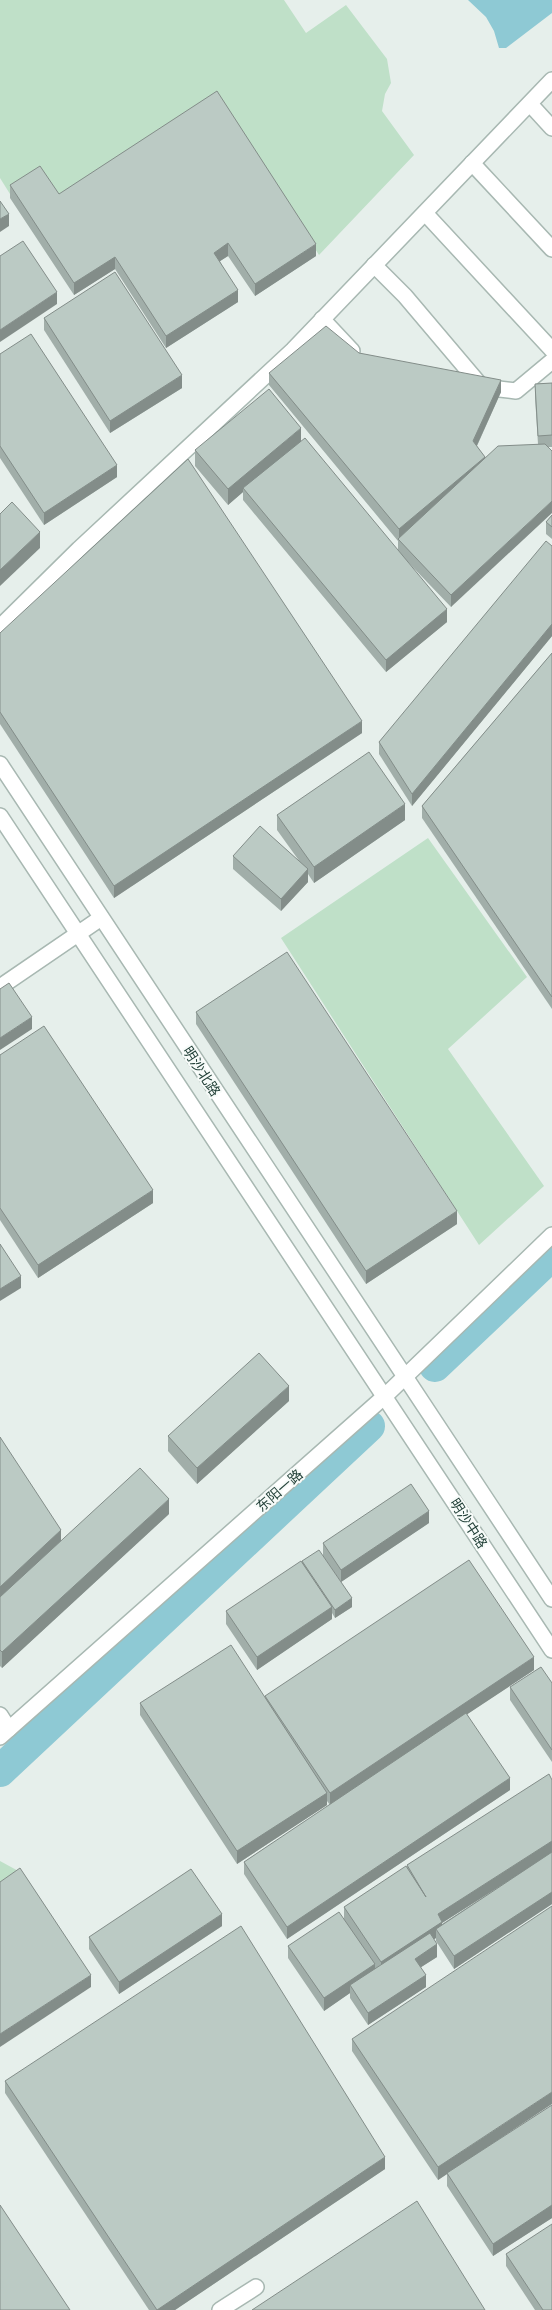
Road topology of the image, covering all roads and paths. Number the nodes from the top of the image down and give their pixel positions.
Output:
1 (552, 80) edge
2 (530, 104) junction
3 (552, 128) edge
4 (472, 163) junction
5 (425, 213) junction
6 (552, 248) edge
7 (374, 265) junction
8 (322, 319) junction
9 (552, 350) edge
10 (552, 361) edge
11 (365, 364) edge
12 (462, 383) edge
13 (482, 387) junction
14 (0, 627) edge
15 (0, 764) edge
16 (0, 816) edge
17 (101, 918) junction
18 (78, 934) junction
19 (0, 986) edge
20 (552, 1236) edge
21 (405, 1377) junction
22 (385, 1396) junction
23 (552, 1599) edge
24 (552, 1650) edge
25 (0, 1715) edge
26 (4, 1733) edge
27 (256, 2287) dead end
28 (220, 2310) edge

1 - 2 street
2 - 3 street
2 - 4 street
4 - 5 street
4 - 6 street
5 - 7 street
5 - 9 street
7 - 8 street
7 - 13 street
8 - 11 street
8 - 14 street
10 - 13 street
12 - 13 street
15 - 17 street, 明沙北路
16 - 18 street, 明沙北路
17 - 18 street
17 - 21 street, 明沙北路
18 - 19 street
18 - 22 street, 明沙北路
20 - 21 street, 东阳一路
21 - 22 street, 东阳一路
21 - 23 street, 明沙中路
22 - 24 street, 明沙中路
22 - 26 street, 东阳一路
25 - 26 street
27 - 28 street

